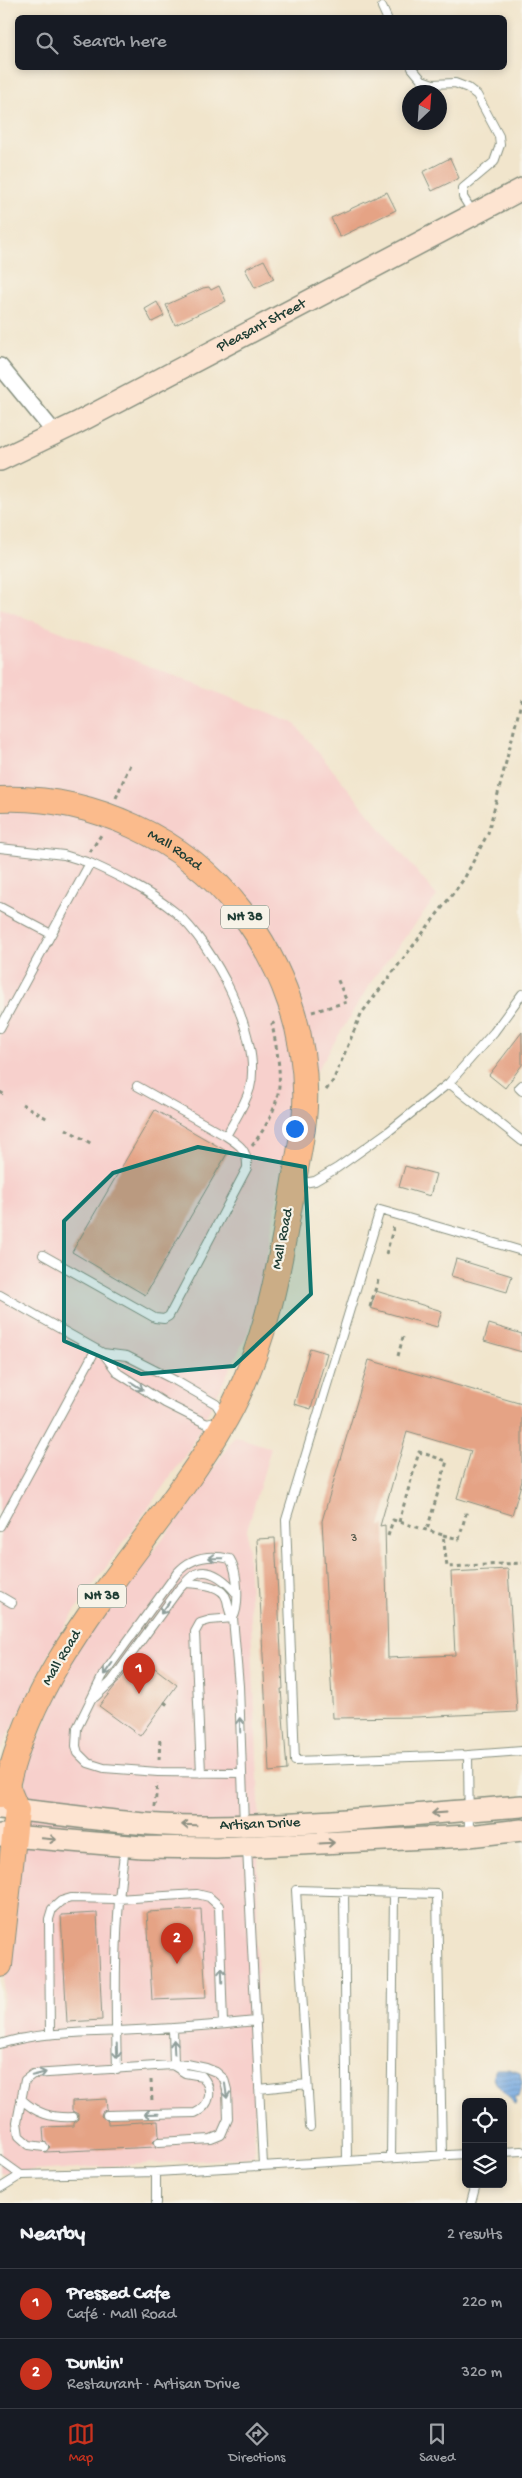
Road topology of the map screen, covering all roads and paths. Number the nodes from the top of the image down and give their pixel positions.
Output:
1 (382, 7) dead end
2 (386, 15) edge
3 (414, 70) edge
4 (522, 189) edge
5 (474, 215) junction
6 (0, 366) edge
7 (54, 432) junction
8 (0, 460) edge
9 (522, 699) edge
10 (131, 762) dead end
11 (0, 799) edge
12 (115, 801) dead end
13 (104, 830) dead end
14 (0, 848) edge
15 (90, 859) junction
16 (0, 906) edge
17 (51, 934) junction
18 (337, 978) dead end
19 (522, 994) edge
20 (312, 1012) dead end
21 (282, 1021) dead end
22 (0, 1028) edge
23 (449, 1083) junction
24 (522, 1085) edge
25 (137, 1086) dead end
26 (522, 1091) edge
27 (0, 1092) edge
28 (325, 1092) dead end
29 (5, 1094) dead end
30 (22, 1104) dead end
31 (48, 1119) dead end
32 (66, 1129) dead end
33 (226, 1136) junction
34 (522, 1141) edge
35 (92, 1144) dead end
36 (247, 1153) junction
37 (293, 1185) junction
38 (394, 1225) dead end
39 (522, 1251) edge
40 (386, 1254) dead end
41 (43, 1255) dead end
42 (379, 1277) dead end
43 (0, 1295) edge
44 (370, 1307) dead end
45 (403, 1338) dead end
46 (99, 1351) junction
47 (398, 1356) dead end
48 (225, 1420) junction
49 (467, 1510) dead end
50 (1, 1520) edge
51 (399, 1522) junction
52 (427, 1530) junction
53 (443, 1535) junction
54 (388, 1536) dead end
55 (522, 1563) edge
56 (185, 1583) junction
57 (236, 1593) junction
58 (0, 1596) edge
59 (12, 1603) dead end
60 (233, 1618) junction
61 (92, 1700) junction
62 (164, 1702) dead end
63 (169, 1706) dead end
64 (160, 1738) dead end
65 (522, 1751) edge
66 (468, 1755) junction
67 (158, 1763) dead end
68 (201, 1773) junction
69 (242, 1773) junction
70 (157, 1783) dead end
71 (6, 1800) edge
72 (522, 1806) edge
73 (467, 1810) junction
74 (155, 1812) dead end
75 (522, 1830) edge
76 (8, 1835) edge
77 (245, 1836) junction
78 (469, 1836) junction
79 (125, 1846) junction
80 (344, 1892) junction
81 (394, 1893) junction
82 (117, 1898) junction
83 (0, 1965) edge
84 (256, 2021) junction
85 (223, 2024) junction
86 (173, 2028) junction
87 (116, 2032) junction
88 (50, 2034) junction
89 (0, 2044) edge
90 (174, 2066) junction
91 (117, 2070) junction
92 (151, 2080) dead end
93 (307, 2084) junction
94 (260, 2089) junction
95 (21, 2100) junction
96 (153, 2114) junction
97 (107, 2115) dead end
98 (73, 2117) dead end
99 (310, 2127) dead end
100 (159, 2142) dead end
101 (44, 2147) dead end
102 (522, 2151) edge
103 (507, 2152) edge
104 (462, 2154) edge
105 (442, 2155) junction
106 (391, 2157) junction
107 (0, 2160) edge
108 (347, 2160) junction
109 (264, 2165) junction
110 (156, 2172) junction
111 (21, 2175) junction
112 (0, 2188) edge
113 (475, 2188) edge
114 (156, 2203) edge
115 (471, 2203) edge

1 - 2 lane
3 - 5 lane
4 - 5 main road, Pleasant Street
5 - 7 main road, Pleasant Street
6 - 7 street
7 - 8 main road, Pleasant Street
9 - 28 path
10 - 12 path
11 - 37 main road, Mall Road / NH 38
13 - 15 path
14 - 15 lane
15 - 17 lane
15 - 33 lane
16 - 17 lane
17 - 22 lane
18 - 20 path
19 - 23 lane
21 - 36 path
23 - 34 lane
23 - 37 lane
24 - 26 lane
25 - 33 lane
27 - 29 path
30 - 31 path
32 - 35 path
33 - 36 lane
36 - 41 lane
37 - 48 main road, Mall Road / NH 38
38 - 40 path
39 - 66 lane
42 - 44 path
43 - 46 lane
45 - 47 path
46 - 48 lane
46 -> 48 lane
46 - 50 lane
48 - 71 main road, Mall Road / NH 38
49 - 53 path
51 - 52 path
51 - 52 path
51 - 54 path
52 - 53 path
53 - 55 path
56 - 57 lane
56 - 60 lane
56 -> 61 lane
57 - 60 lane
57 -> 61 lane
58 - 59 lane
60 - 68 lane
69 -> 60 lane
61 - 68 lane
62 - 63 path
64 - 67 path
65 - 66 lane
66 - 73 lane
68 - 69 lane
69 - 77 lane
70 - 74 path
71 - 76 main road, Mall Road / NH 38
77 -> 71 main road, Artisan Drive
72 - 73 main road, Artisan Drive
73 -> 77 main road, Artisan Drive
73 - 78 lane
75 - 78 main road, Artisan Drive
76 -> 79 main road, Artisan Drive
76 - 83 main road, Mall Road / NH 38
77 -> 78 main road, Artisan Drive
77 - 79 main road, Artisan Drive
77 - 84 lane
79 - 82 lane
80 - 81 lane
80 - 93 lane
80 - 108 lane
81 - 105 lane
81 - 106 lane
85 -> 82 lane
82 - 87 lane
82 - 88 lane
84 - 85 lane
84 - 94 lane
85 - 86 lane
86 - 87 lane
90 -> 86 lane
87 - 88 lane
87 -> 91 lane
88 - 89 lane
90 - 91 lane
90 - 96 lane
90 -> 100 lane
95 -> 91 lane
92 - 96 path
93 - 94 lane
93 - 99 lane
94 - 109 lane
95 - 98 lane
95 - 101 lane
96 -> 97 lane
102 - 103 lane
104 - 105 lane
105 - 106 lane
106 - 108 lane
107 - 111 lane
108 - 109 lane
109 - 110 lane
110 - 111 lane
110 - 114 lane
111 - 112 lane
113 - 115 lane

